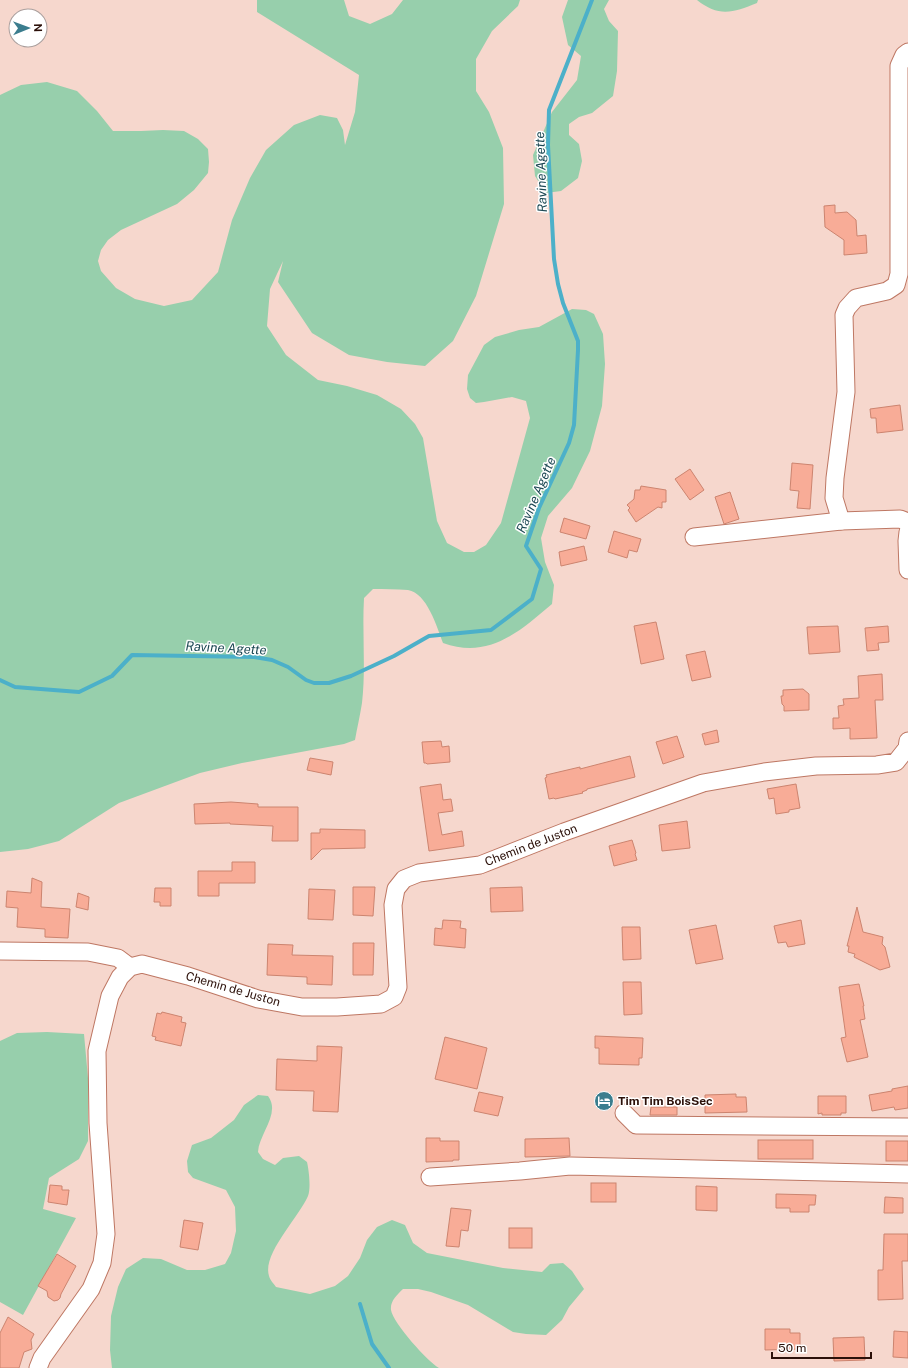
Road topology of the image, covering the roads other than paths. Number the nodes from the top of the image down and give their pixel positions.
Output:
1 (908, 52) edge
2 (841, 522) junction
3 (908, 522) edge
4 (908, 532) edge
5 (694, 537) dead end
6 (908, 570) edge
7 (908, 741) edge
8 (0, 951) edge
9 (130, 967) junction
10 (624, 1113) dead end
11 (908, 1128) edge
12 (908, 1174) edge
13 (430, 1177) dead end
14 (38, 1368) edge

1 - 2 street
2 - 3 street
2 - 5 street
4 - 6 street
7 - 9 street, Chemin de Juston
8 - 9 street
9 - 14 street
10 - 11 street
12 - 13 street

